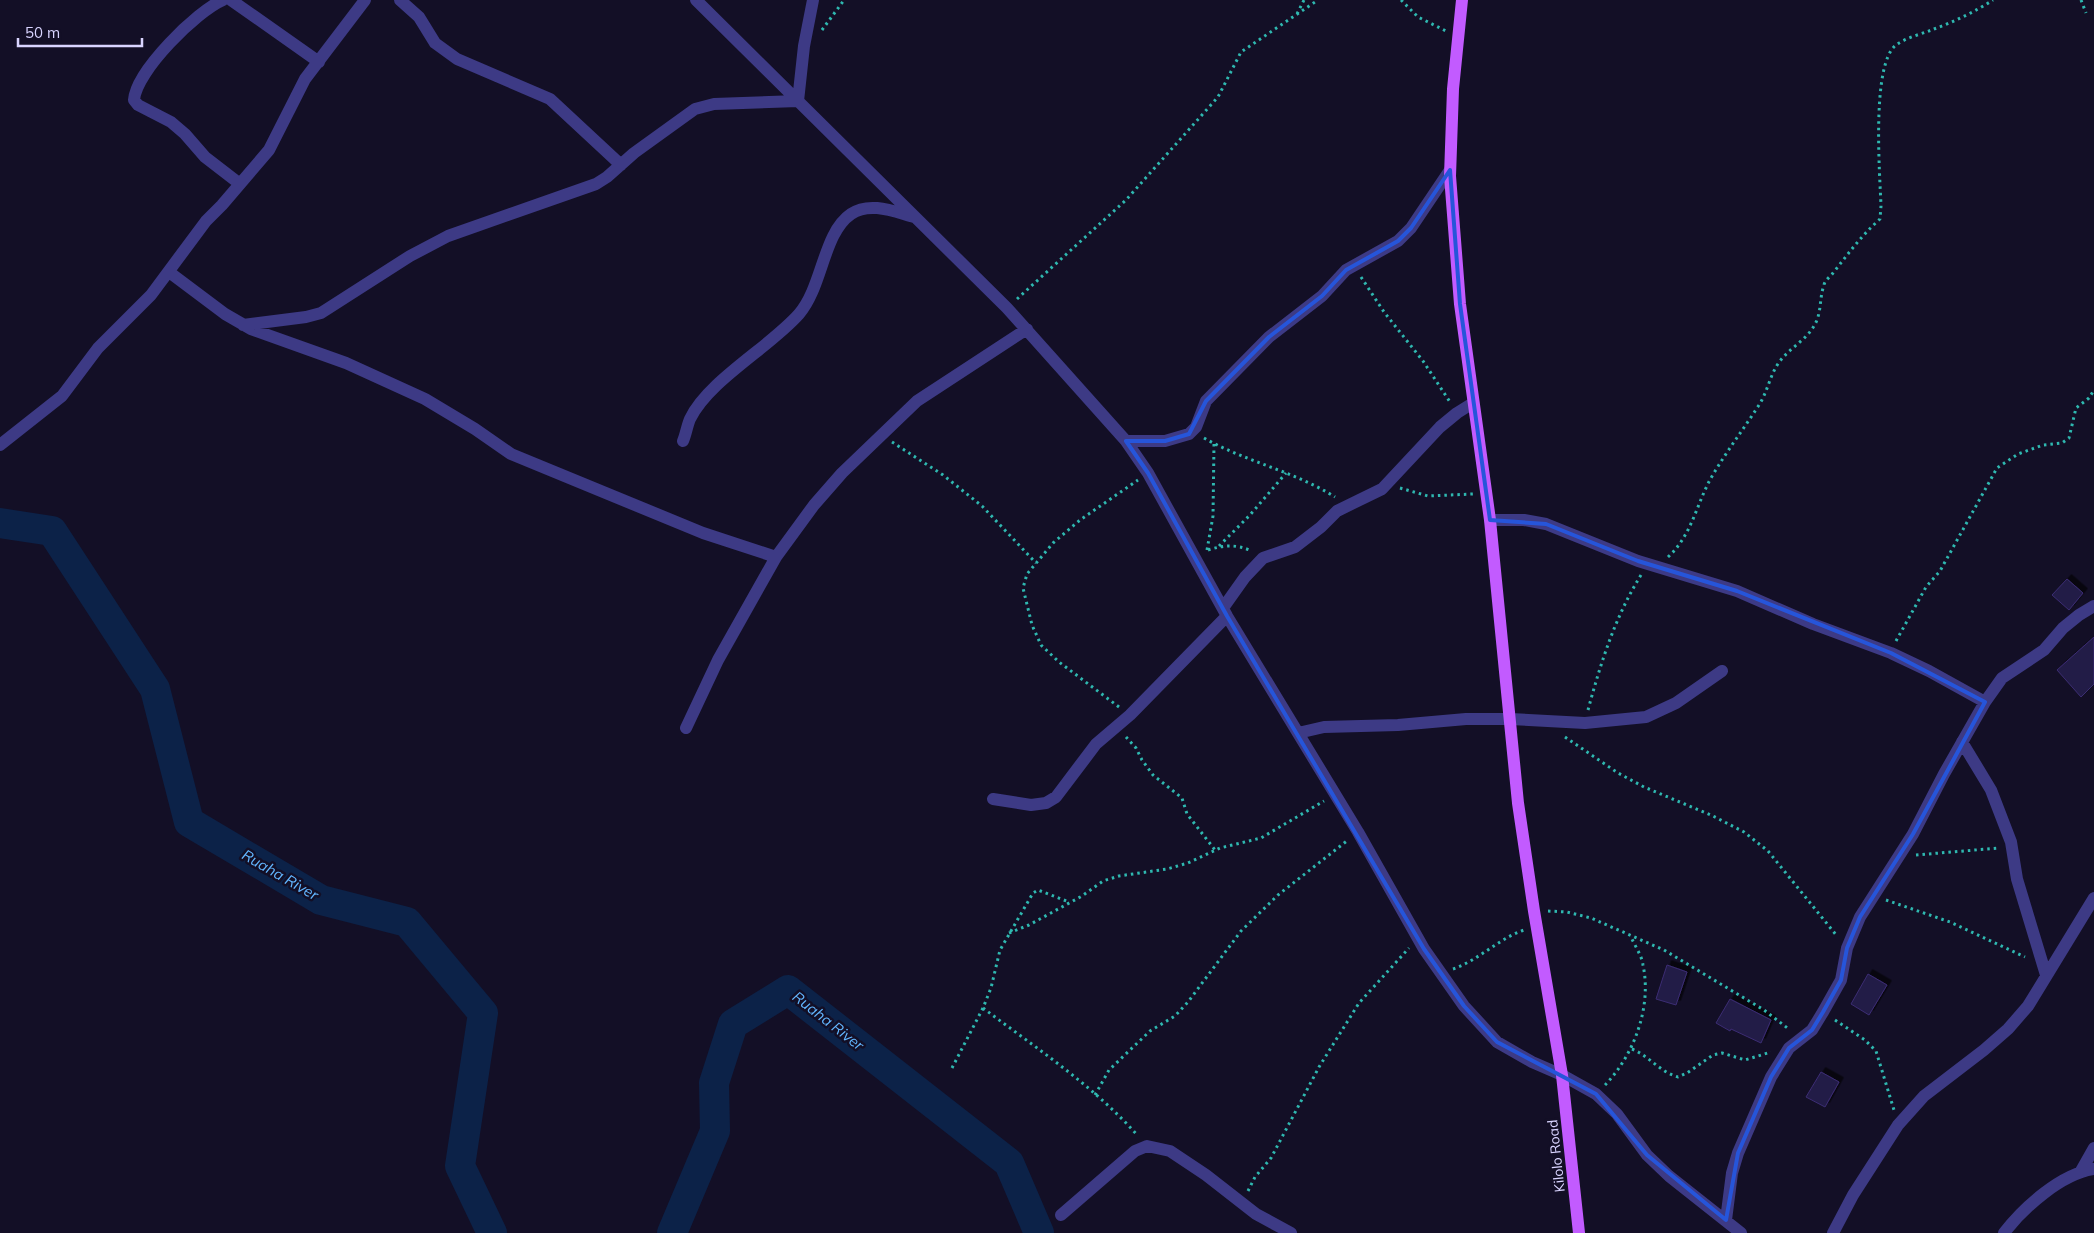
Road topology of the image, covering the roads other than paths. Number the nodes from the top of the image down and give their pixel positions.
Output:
1 (222, 0) edge
2 (231, 0) edge
3 (365, 0) edge
4 (400, 0) edge
5 (696, 0) edge
6 (813, 0) edge
7 (1462, 0) edge
8 (319, 62) junction
9 (798, 101) junction
10 (621, 164) junction
11 (1450, 170) junction
12 (240, 184) junction
13 (914, 217) junction
14 (169, 272) junction
15 (242, 324) junction
16 (1028, 329) junction
17 (1473, 403) junction
18 (683, 441) dead end
19 (1126, 441) junction
20 (0, 445) edge
21 (1490, 520) junction
22 (776, 557) junction
23 (2094, 606) edge
24 (1225, 612) junction
25 (1722, 670) dead end
26 (1985, 702) junction
27 (1510, 719) junction
28 (686, 728) dead end
29 (1298, 733) junction
30 (1962, 742) junction
31 (993, 799) dead end
32 (2094, 898) edge
33 (2045, 971) junction
34 (1562, 1075) junction
35 (2094, 1148) edge
36 (2088, 1170) edge
37 (1061, 1215) dead end
38 (1726, 1220) junction
39 (1291, 1233) edge
40 (1579, 1233) edge
41 (1741, 1233) edge
42 (1834, 1233) edge
43 (2004, 1233) edge

1 - 12 street
2 - 8 street
3 - 8 street
4 - 10 street
5 - 9 street
6 - 9 street
7 - 11 main road, Kilolo Road
8 - 12 street
9 - 10 street
9 - 13 street
10 - 15 street
11 - 17 main road, Kilolo Road
11 - 19 street
12 - 14 street
13 - 16 street
13 - 18 street
14 - 15 street
14 - 20 street
15 - 22 street
16 - 19 street
16 - 22 street
17 - 21 main road, Kilolo Road
17 - 24 street
19 - 24 street
21 - 26 street
21 - 27 main road, Kilolo Road
22 - 28 street
23 - 26 street
24 - 29 street
24 - 31 street
25 - 27 street
26 - 30 street
27 - 29 street
27 - 34 main road, Kilolo Road
29 - 34 street
30 - 33 street
30 - 38 street
32 - 33 street
33 - 42 street
34 - 38 street
34 - 40 main road, Kilolo Road
35 - 36 street
36 - 43 street
37 - 39 street
38 - 41 street

